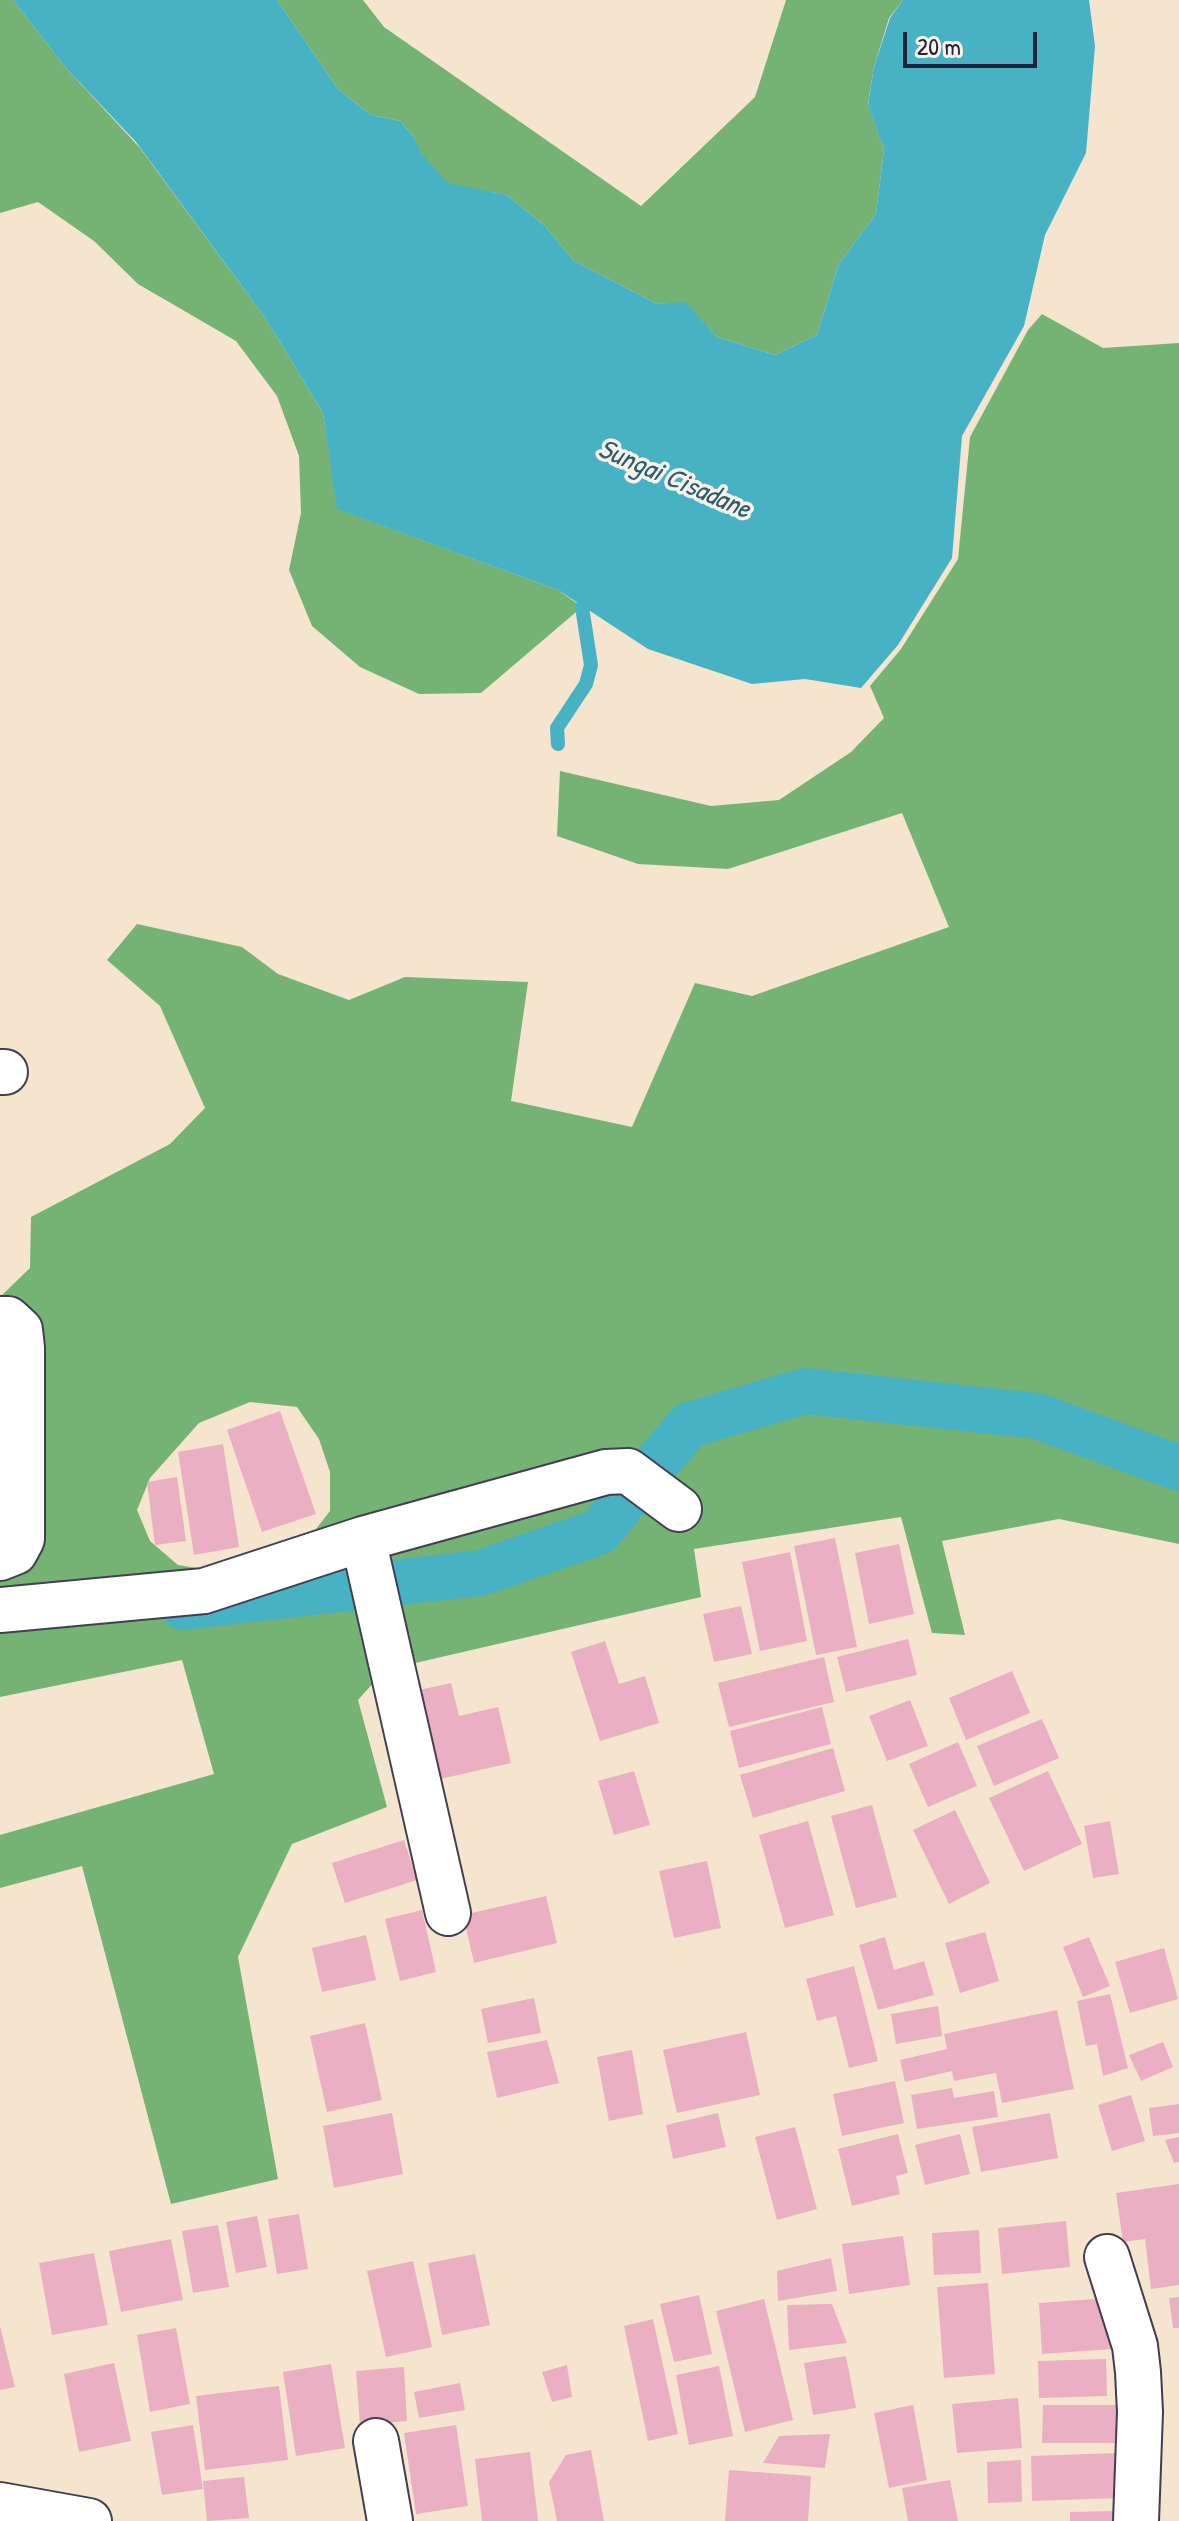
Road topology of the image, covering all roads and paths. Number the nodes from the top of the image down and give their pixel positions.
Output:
1 (0, 1319) edge
2 (679, 1509) dead end
3 (365, 1547) junction
4 (0, 1558) edge
5 (0, 1610) edge
6 (448, 1913) dead end
7 (1107, 2257) dead end
8 (376, 2441) dead end
9 (0, 2505) edge
10 (89, 2521) edge
11 (390, 2521) edge
12 (1136, 2521) edge

1 - 4 street
2 - 3 street
3 - 5 street
3 - 6 street
7 - 12 street
8 - 11 street
9 - 10 street

